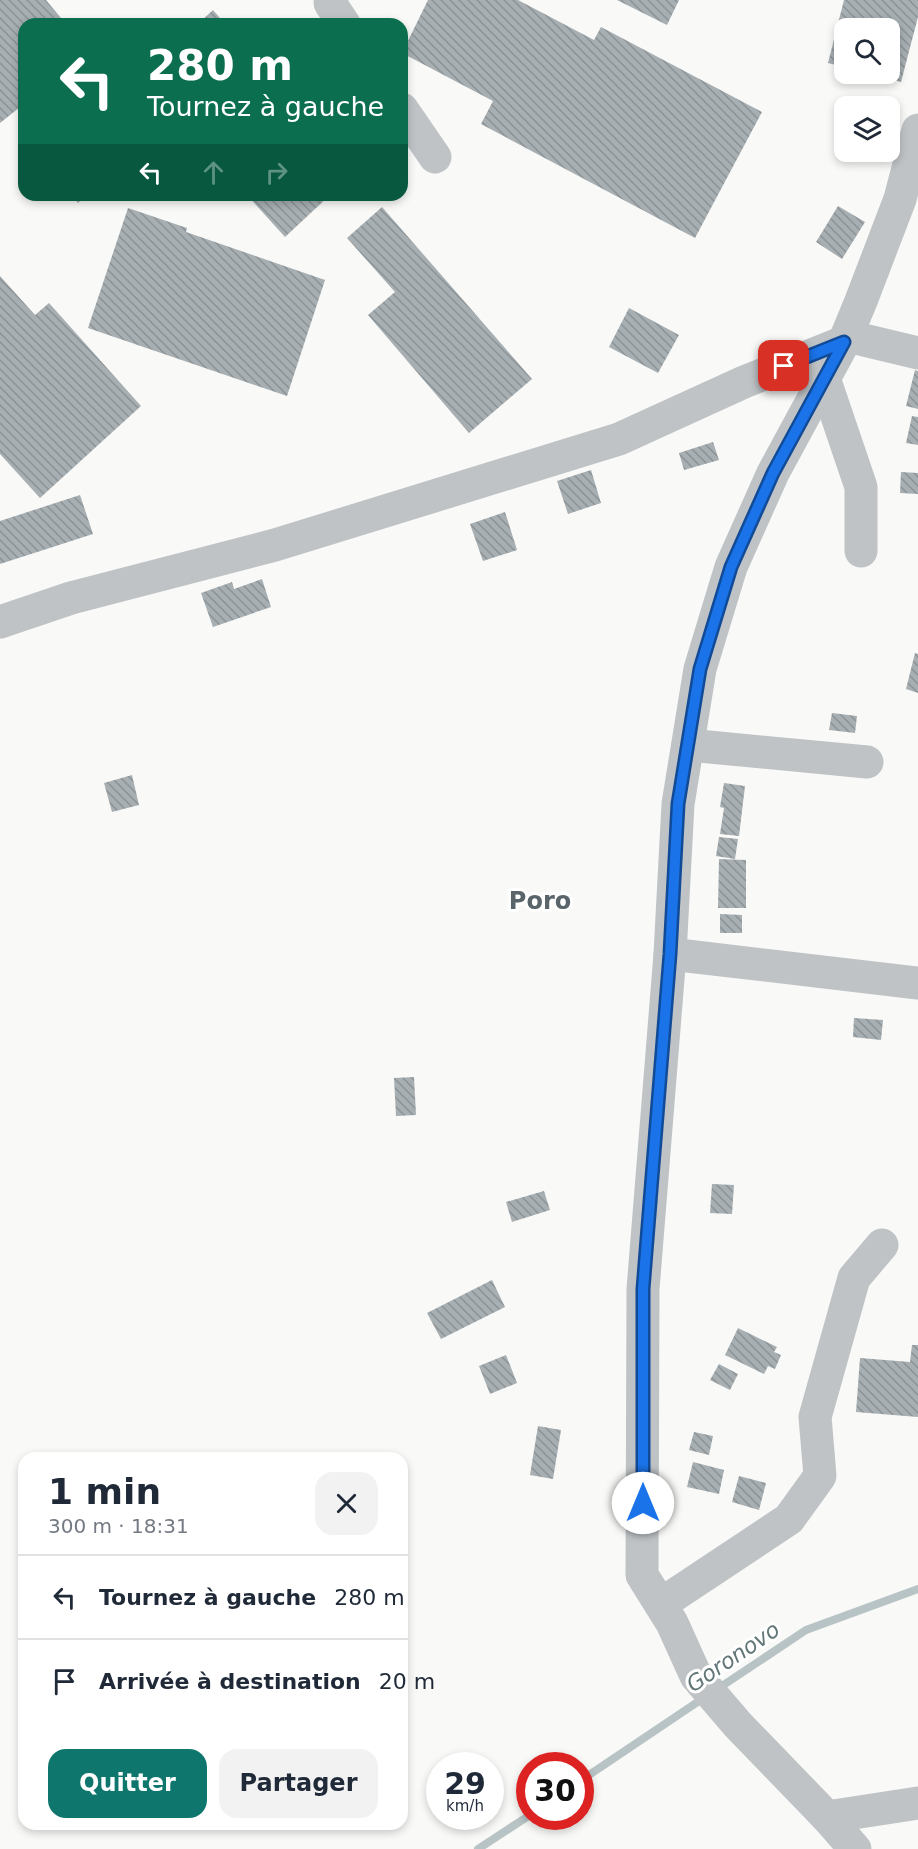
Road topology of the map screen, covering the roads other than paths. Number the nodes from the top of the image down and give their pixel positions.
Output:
1 (332, 0) edge
2 (340, 18) edge
3 (408, 118) edge
4 (918, 130) edge
5 (435, 157) dead end
6 (845, 339) junction
7 (918, 353) edge
8 (824, 378) junction
9 (861, 551) dead end
10 (0, 622) edge
11 (687, 745) junction
12 (867, 762) dead end
13 (670, 954) junction
14 (918, 983) edge
15 (882, 1245) dead end
16 (661, 1604) junction
17 (918, 1803) edge
18 (827, 1817) junction
19 (855, 1849) edge

1 - 2 street
3 - 5 street
4 - 6 street
6 - 7 street
6 - 8 street
6 - 10 street
8 - 9 street
8 - 11 street
11 - 12 street
11 - 13 street
13 - 14 street
13 - 16 street
15 - 16 street
16 - 18 street
17 - 18 street
18 - 19 street

